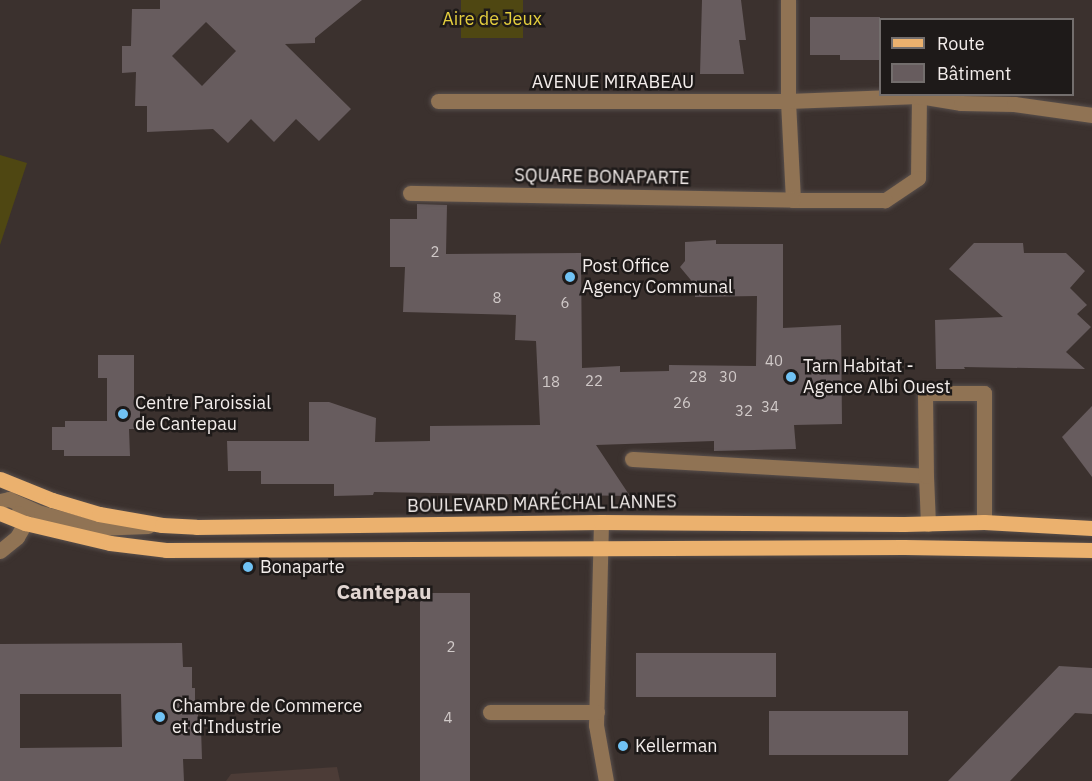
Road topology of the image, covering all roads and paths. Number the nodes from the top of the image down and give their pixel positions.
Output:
1 (788, 0) edge
2 (919, 96) junction
3 (438, 101) dead end
4 (788, 101) junction
5 (1092, 115) edge
6 (410, 193) dead end
7 (793, 200) junction
8 (632, 459) dead end
9 (926, 476) junction
10 (0, 479) edge
11 (3, 498) edge
12 (0, 513) edge
13 (601, 522) junction
14 (984, 522) junction
15 (26, 523) junction
16 (927, 524) junction
17 (162, 525) junction
18 (1092, 528) edge
19 (601, 548) junction
20 (0, 550) edge
21 (1092, 550) edge
22 (490, 712) dead end
23 (597, 712) junction
24 (606, 781) edge

1 - 4 street
2 - 4 street
2 - 5 street
2 - 7 street, SQUARE BONAPARTE
3 - 4 street, AVENUE MIRABEAU
4 - 7 street
6 - 7 street, SQUARE BONAPARTE
8 - 9 street
9 - 14 street
9 - 16 street
10 - 17 main road, BOULEVARD MARÉCHAL LANNES
11 - 15 street
11 - 17 street
12 - 15 main road
13 - 16 main road, BOULEVARD MARÉCHAL LANNES
13 - 17 main road, BOULEVARD MARÉCHAL LANNES
13 - 19 street
14 - 16 main road, BOULEVARD MARÉCHAL LANNES
14 - 18 main road, BOULEVARD MARÉCHAL LANNES
15 - 19 main road
15 - 20 street
19 - 21 main road
19 - 23 street
22 - 23 street
23 - 24 street

